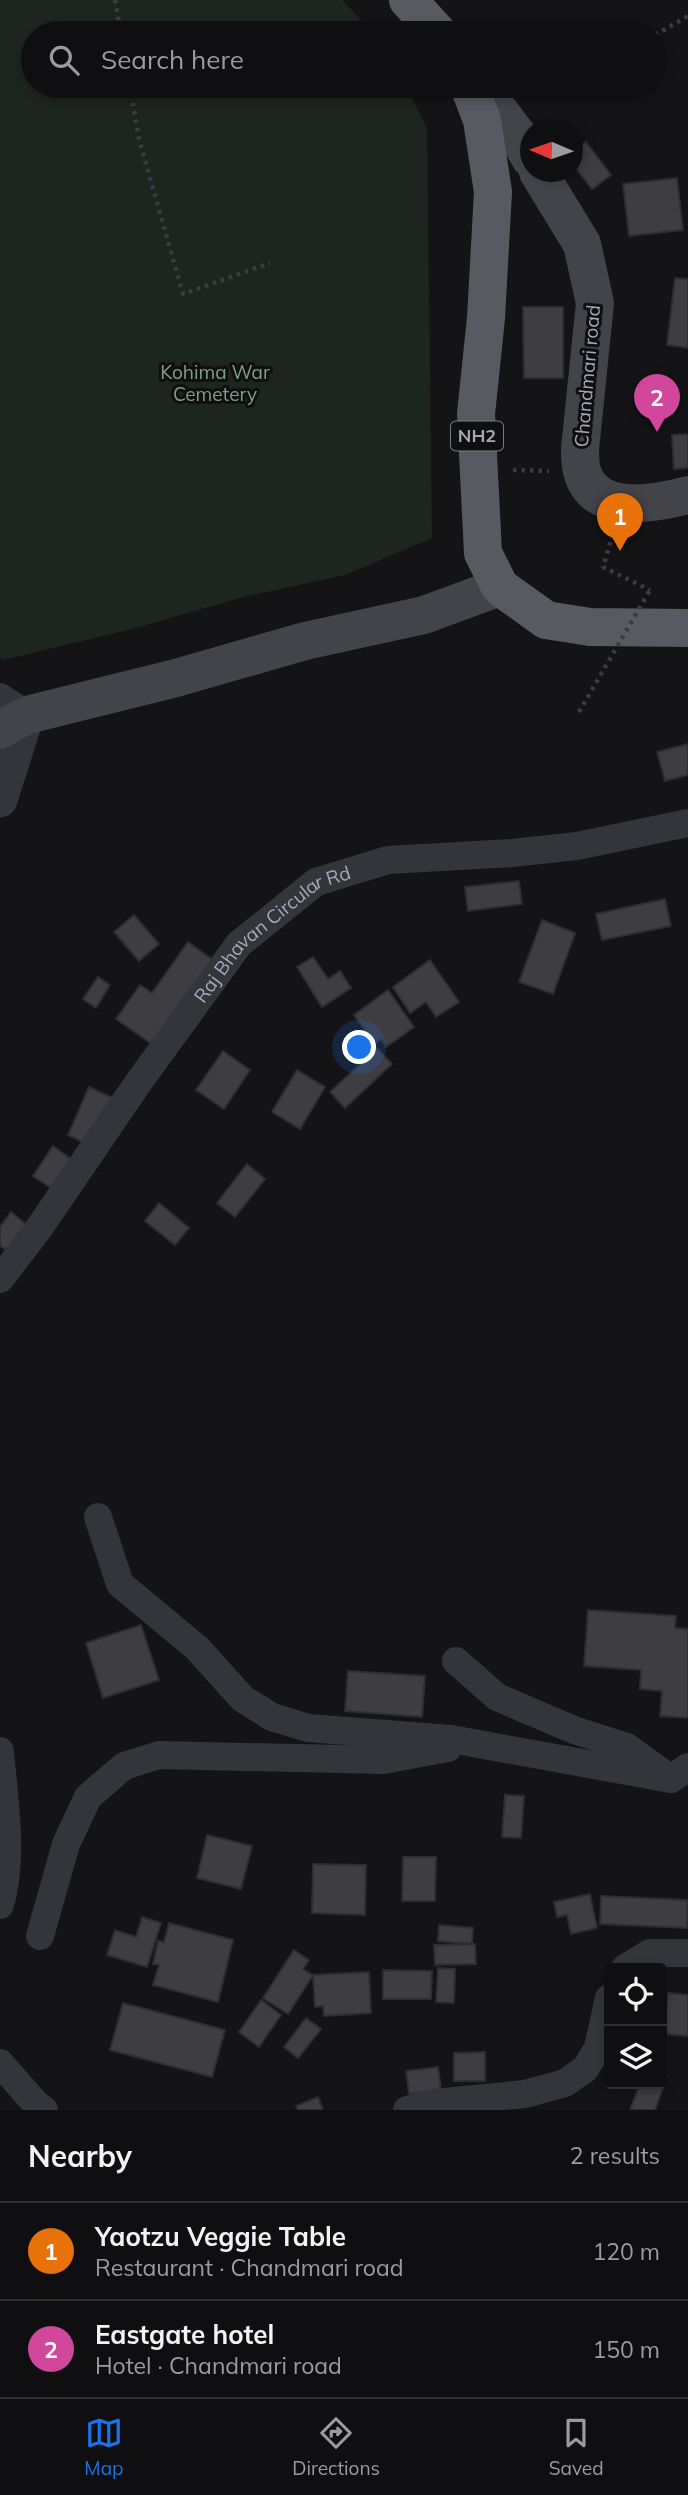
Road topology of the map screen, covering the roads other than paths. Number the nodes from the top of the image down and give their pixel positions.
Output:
1 (408, 0) edge
2 (427, 21) edge
3 (474, 98) edge
4 (489, 98) edge
5 (520, 140) edge
6 (544, 182) edge
7 (688, 495) edge
8 (500, 587) junction
9 (688, 628) edge
10 (9, 714) edge
11 (0, 800) edge
12 (688, 823) edge
13 (0, 1279) edge
14 (99, 1517) dead end
15 (456, 1661) dead end
16 (479, 1743) junction
17 (0, 1751) edge
18 (679, 1773) edge
19 (4, 1854) edge
20 (0, 1905) edge
21 (40, 1936) dead end
22 (688, 1953) edge
23 (633, 1963) edge
24 (604, 2019) edge
25 (0, 2063) edge
26 (44, 2110) edge
27 (407, 2110) edge

1 - 2 highway
3 - 8 highway, NH2
4 - 5 main road
6 - 7 main road, Chandmari road
8 - 9 highway, NH2
8 - 10 main road
10 - 11 street
12 - 13 street, Raj Bhavan Circular Rd
14 - 16 street
15 - 18 street
16 - 18 street
16 - 21 street
17 - 19 street
19 - 20 street
22 - 23 street
24 - 27 street
25 - 26 street

